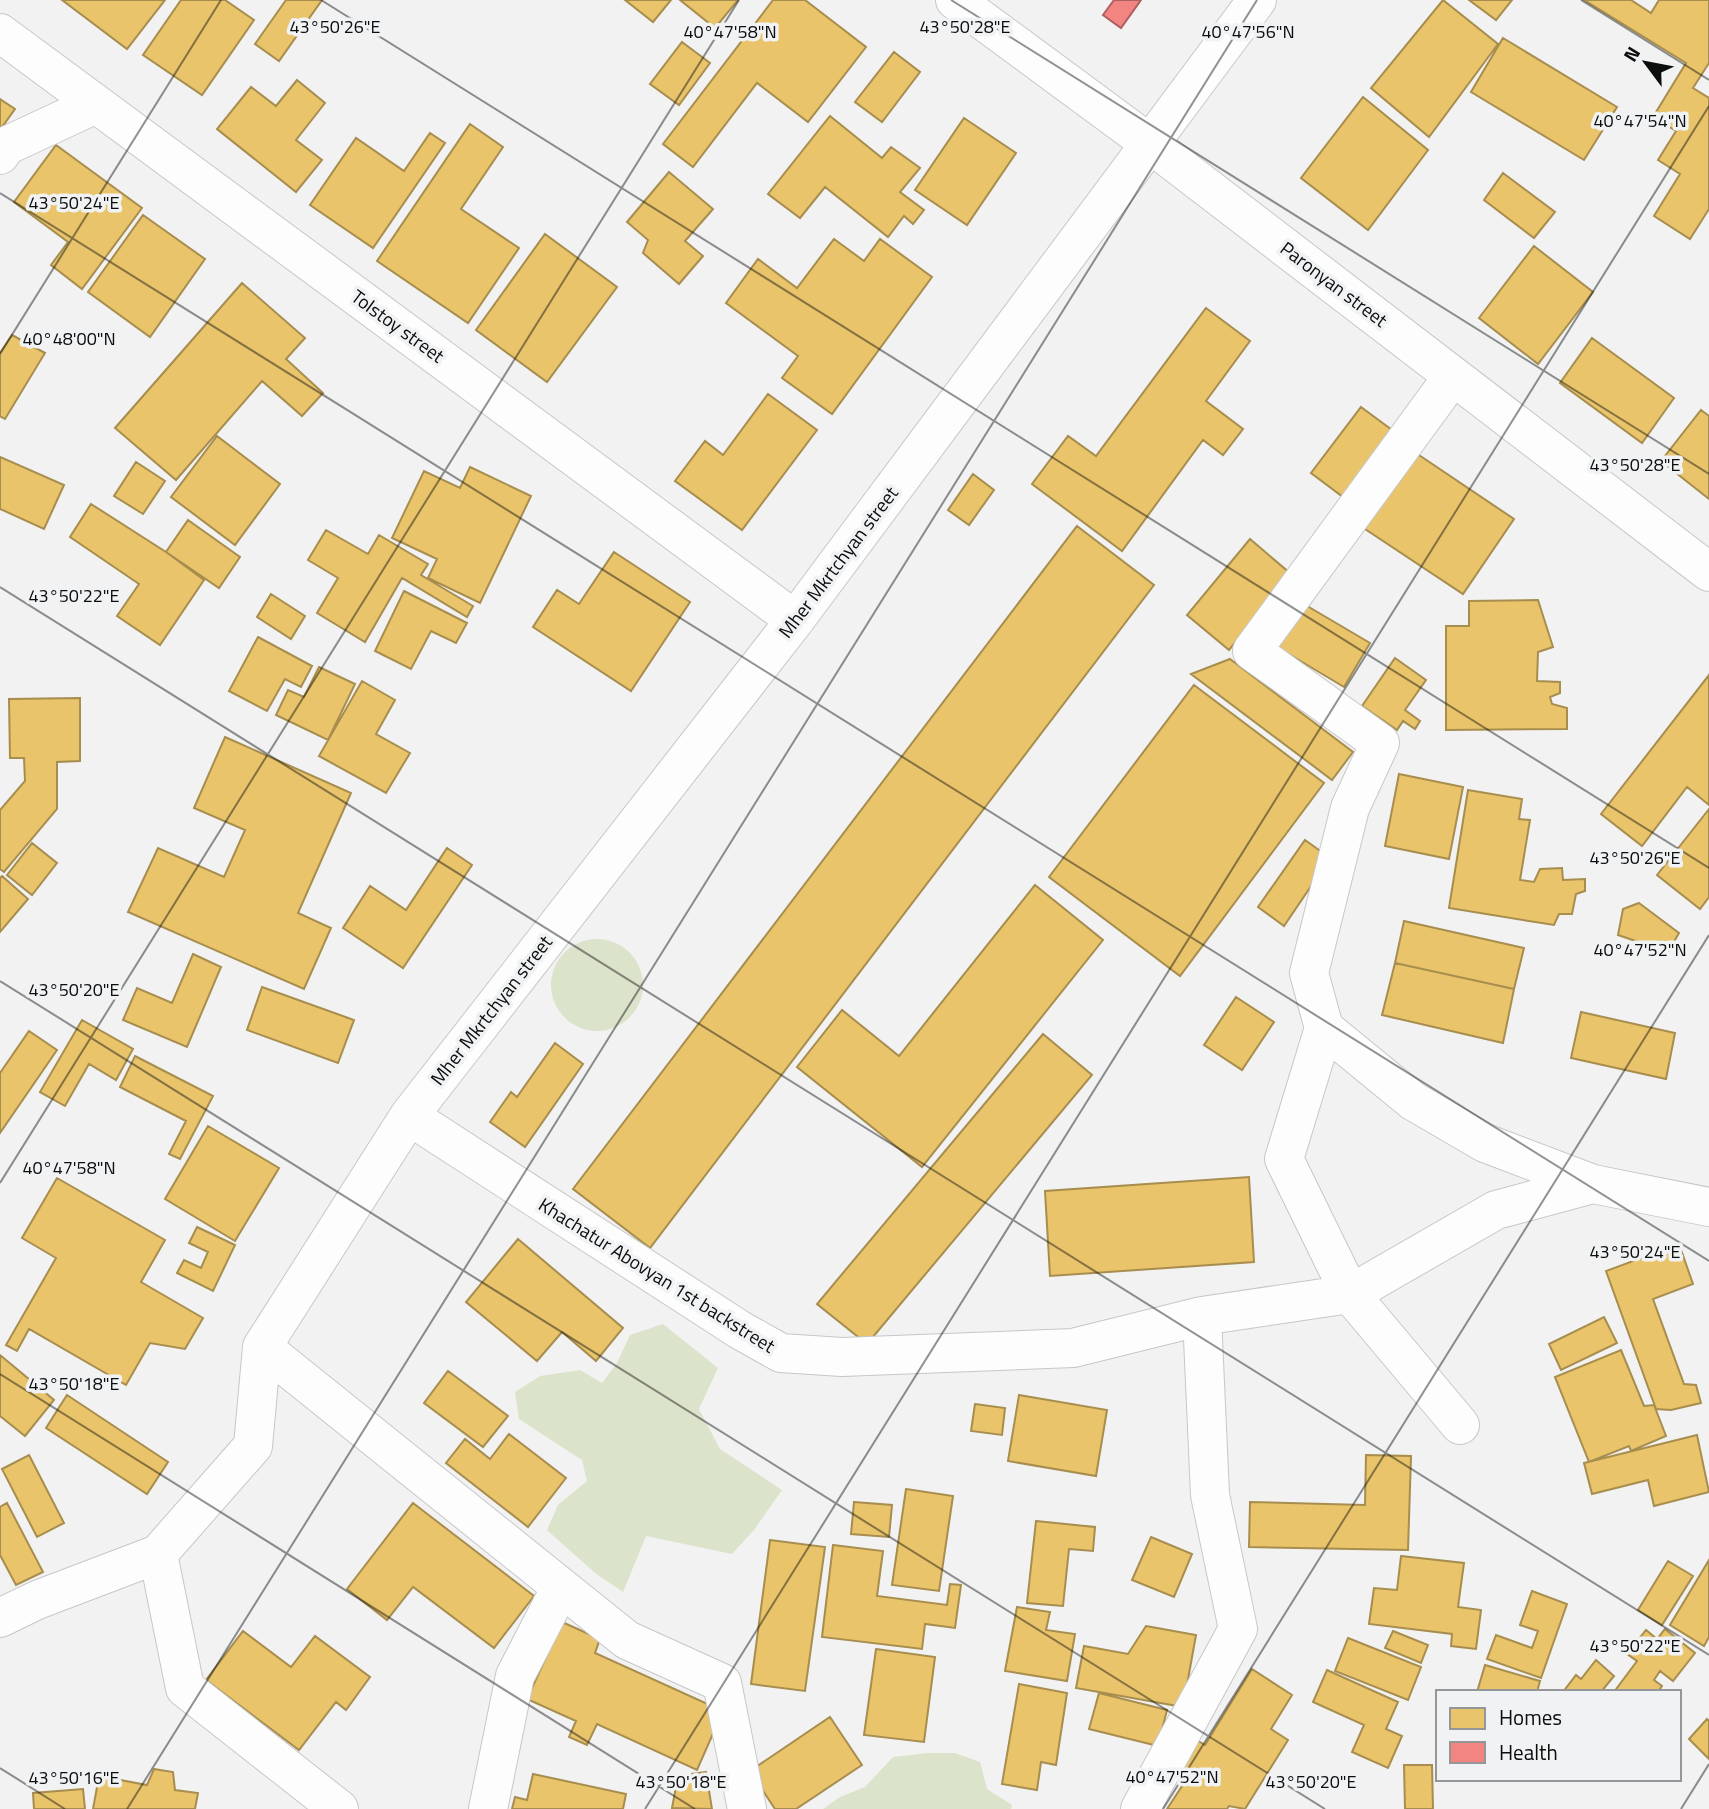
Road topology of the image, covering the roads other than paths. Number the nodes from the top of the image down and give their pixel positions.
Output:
1 (955, 0) edge
2 (1257, 0) edge
3 (0, 33) edge
4 (96, 104) junction
5 (1149, 143) junction
6 (0, 155) edge
7 (1453, 376) junction
8 (1709, 572) edge
9 (795, 620) junction
10 (1324, 1028) junction
11 (409, 1116) junction
12 (1593, 1184) junction
13 (1709, 1208) edge
14 (1350, 1294) junction
15 (1202, 1317) junction
16 (262, 1347) junction
17 (1461, 1425) dead end
18 (158, 1554) junction
19 (561, 1587) junction
20 (0, 1618) edge
21 (339, 1809) edge
22 (488, 1809) edge
23 (747, 1809) edge
24 (1140, 1809) edge

1 - 5 street, Paronyan street
2 - 5 street, Mher Mkrtchyan street
3 - 4 street, Tolstoy street
4 - 6 street
4 - 9 street, Tolstoy street
5 - 7 street, Paronyan street
5 - 9 street, Mher Mkrtchyan street
7 - 8 street, Paronyan street
7 - 10 street
9 - 11 street, Mher Mkrtchyan street
10 - 12 street
10 - 14 street
11 - 15 street, Khachatur Abovyan 1st backstreet
11 - 16 street
12 - 13 street, Khachatur Abovyan 1st backstreet
12 - 14 street, Khachatur Abovyan 1st backstreet
14 - 15 street, Khachatur Abovyan 1st backstreet
14 - 17 street
15 - 24 street
16 - 18 street
16 - 19 street
18 - 20 street
18 - 21 street
19 - 22 street
19 - 23 street

